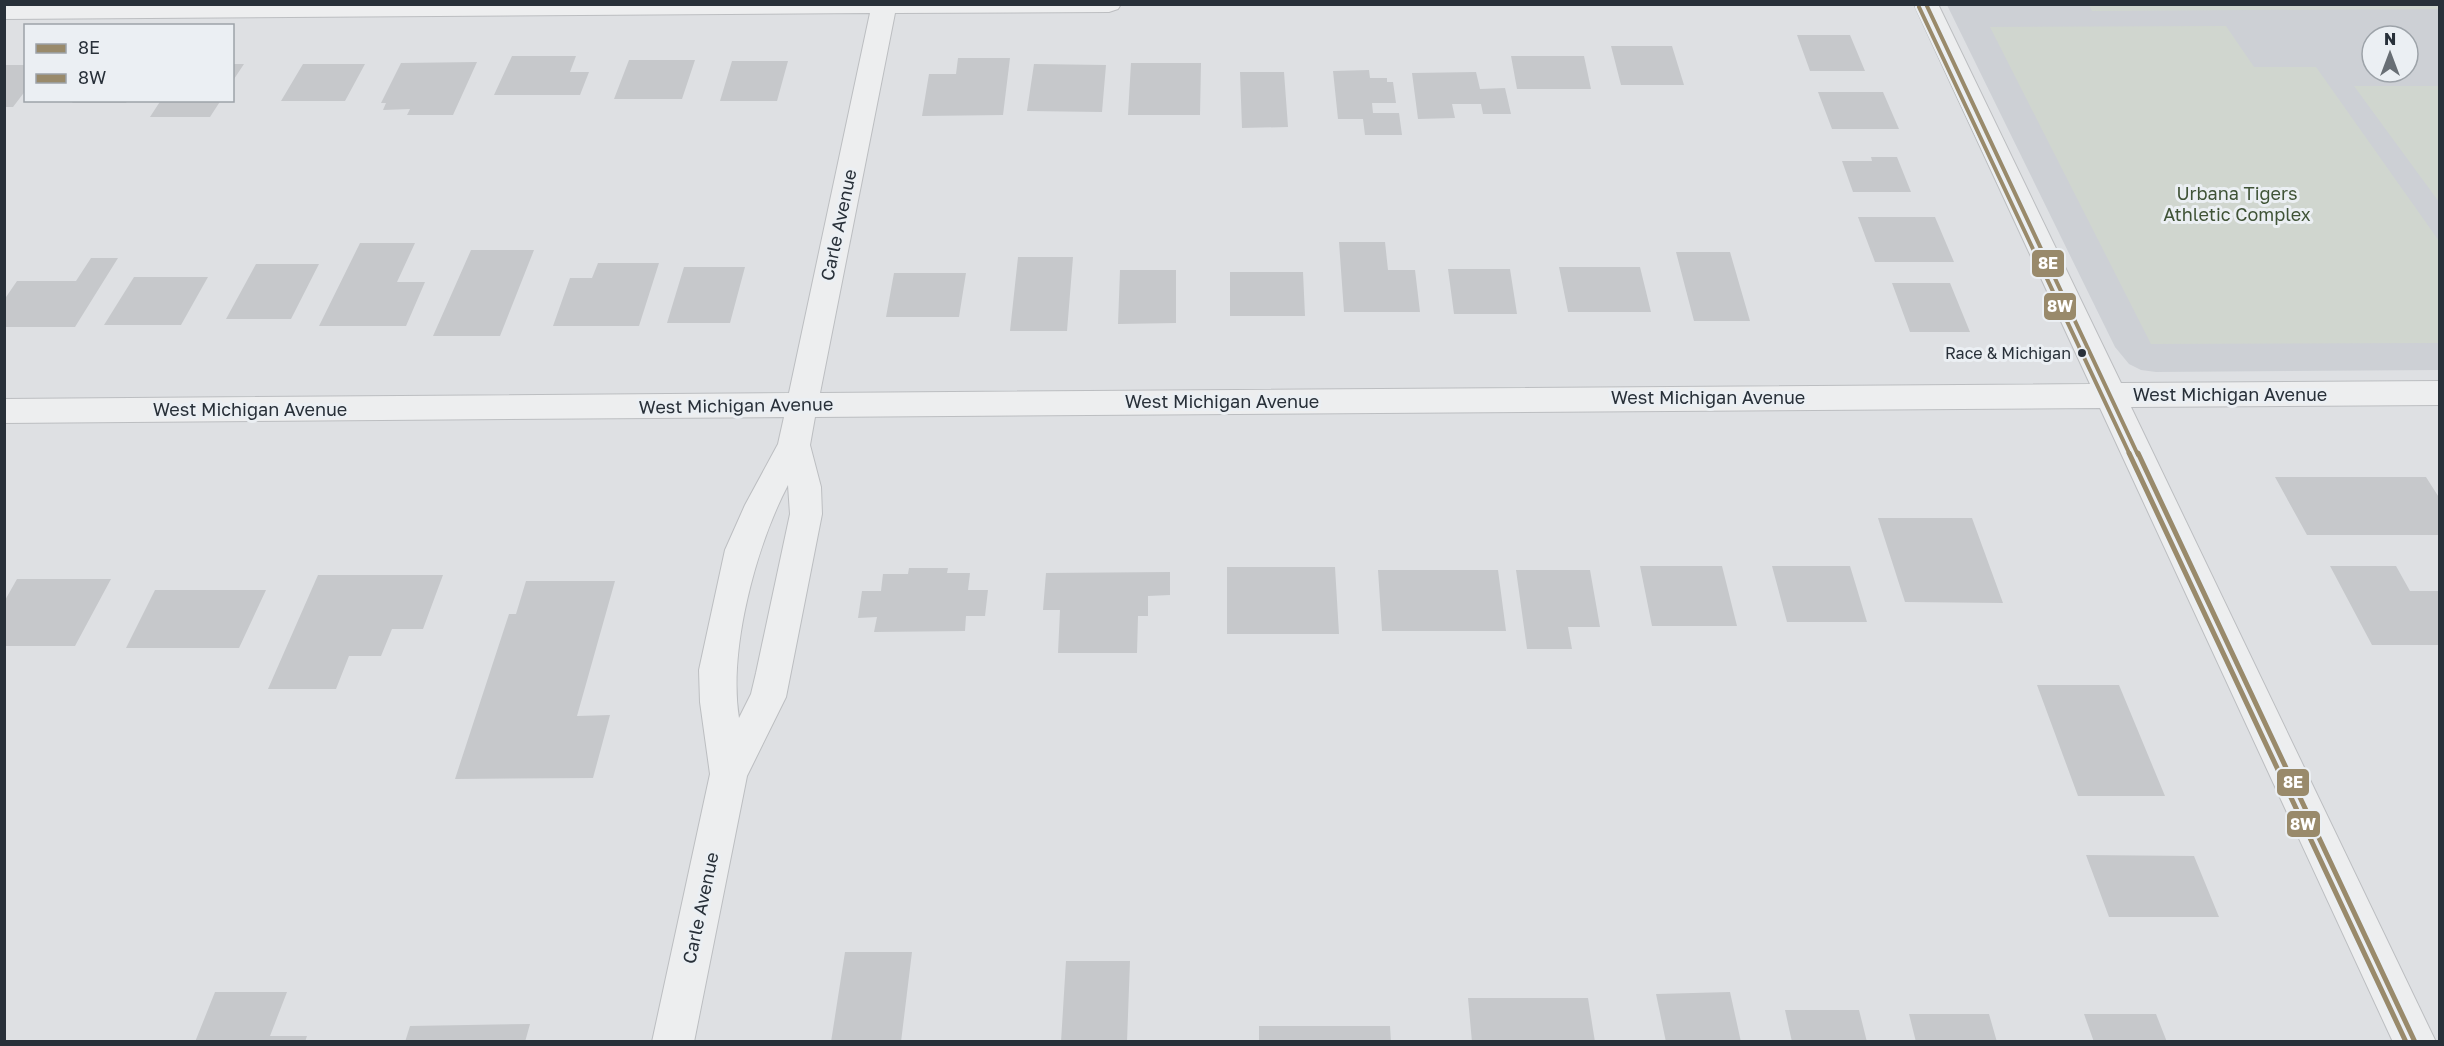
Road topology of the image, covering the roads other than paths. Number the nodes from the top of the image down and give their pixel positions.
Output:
1 (1109, 4) edge
2 (1926, 4) edge
3 (884, 5) edge
4 (370, 7) edge
5 (4, 10) edge
6 (2439, 393) edge
7 (2110, 395) junction
8 (802, 406) junction
9 (4, 411) edge
10 (794, 445) junction
11 (729, 774) junction
12 (673, 1041) edge
13 (2415, 1041) edge

1 - 3 street
2 - 7 street
3 - 4 street
3 - 8 street, Carle Avenue
4 - 5 street
6 - 7 street, West Michigan Avenue
7 - 8 street, West Michigan Avenue
7 - 13 street
8 - 9 street, West Michigan Avenue
8 - 10 street, Carle Avenue
10 - 11 street, Carle Avenue
10 - 11 street, Carle Avenue
11 - 12 street, Carle Avenue

